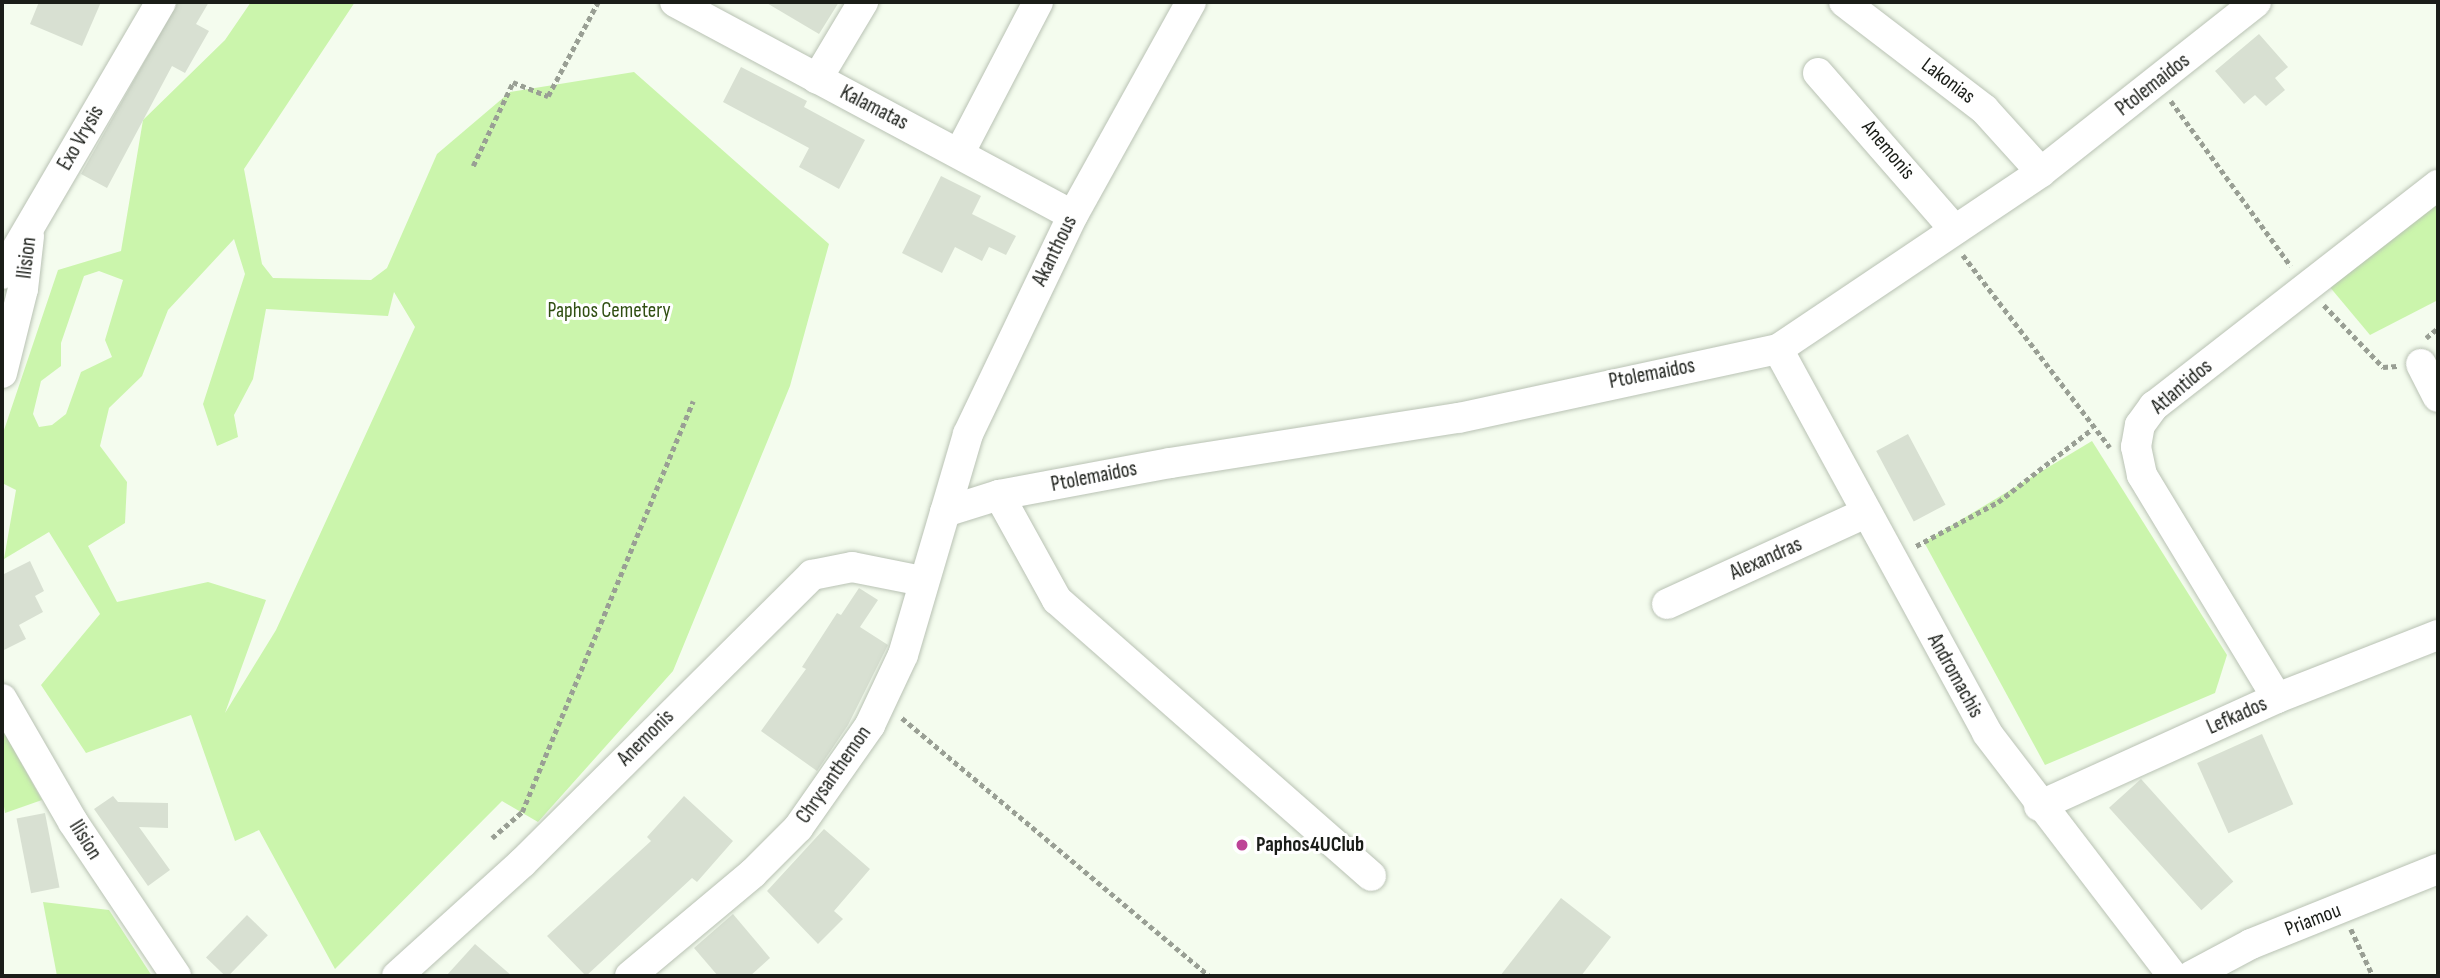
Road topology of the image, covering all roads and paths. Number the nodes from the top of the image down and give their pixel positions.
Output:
1 (161, 2) edge
2 (598, 2) edge
3 (675, 2) edge
4 (863, 2) edge
5 (1038, 2) edge
6 (1191, 2) edge
7 (1844, 2) edge
8 (2256, 2) edge
9 (1818, 73) dead end
10 (817, 79) junction
11 (2157, 82) junction
12 (960, 152) junction
13 (473, 166) dead end
14 (2041, 172) junction
15 (2438, 186) edge
16 (1073, 215) junction
17 (31, 226) junction
18 (1952, 232) junction
19 (2, 274) edge
20 (2307, 288) junction
21 (1778, 349) junction
22 (2421, 364) joint
23 (2, 373) edge
24 (2438, 397) edge
25 (693, 401) dead end
26 (2092, 429) junction
27 (2136, 447) junction
28 (999, 495) junction
29 (945, 512) junction
30 (1864, 514) junction
31 (1890, 560) junction
32 (922, 581) junction
33 (1667, 604) dead end
34 (2438, 635) edge
35 (2277, 698) junction
36 (2, 699) edge
37 (882, 701) junction
38 (2039, 806) junction
39 (492, 838) dead end
40 (2438, 869) edge
41 (1371, 876) dead end
42 (2343, 908) junction
43 (176, 976) edge
44 (397, 976) edge
45 (630, 976) edge
46 (1210, 976) edge
47 (2173, 976) edge
48 (2191, 976) edge
49 (2373, 976) edge

1 - 17 street, Exo Vrysis
2 - 13 path
3 - 10 street, Kalamatas
4 - 10 street
5 - 12 street
6 - 16 street, Akanthous
7 - 14 street, Lakonias
8 - 11 street, Ptolemaidos
9 - 18 street, Anemonis
10 - 12 street, Kalamatas
11 - 14 street, Ptolemaidos
11 - 20 path
12 - 16 street, Kalamatas
14 - 18 street, Ptolemaidos
15 - 20 street, Atlantidos
16 - 29 street, Akanthous
17 - 19 street, Exo Vrysis
17 - 23 street, Ilision
18 - 21 street, Ptolemaidos
18 - 26 path
20 - 22 path
20 - 27 street, Atlantidos
21 - 28 street, Ptolemaidos
21 - 30 street, Andromachis
22 - 24 street
25 - 39 path
26 - 27 path
26 - 31 path
27 - 35 street
28 - 29 street, Ptolemaidos
28 - 41 street
29 - 32 street, Chrysanthemon
30 - 31 street, Andromachis
30 - 33 street, Alexandras
31 - 38 street, Andromachis
32 - 37 street, Chrysanthemon
32 - 44 street, Anemonis
34 - 35 street, Lefkados
35 - 38 street, Lefkados
36 - 43 street, Ilision
37 - 45 street, Chrysanthemon
37 - 46 path
38 - 47 street, Andromachis
40 - 42 street, Priamou
42 - 48 street, Priamou
42 - 49 path

